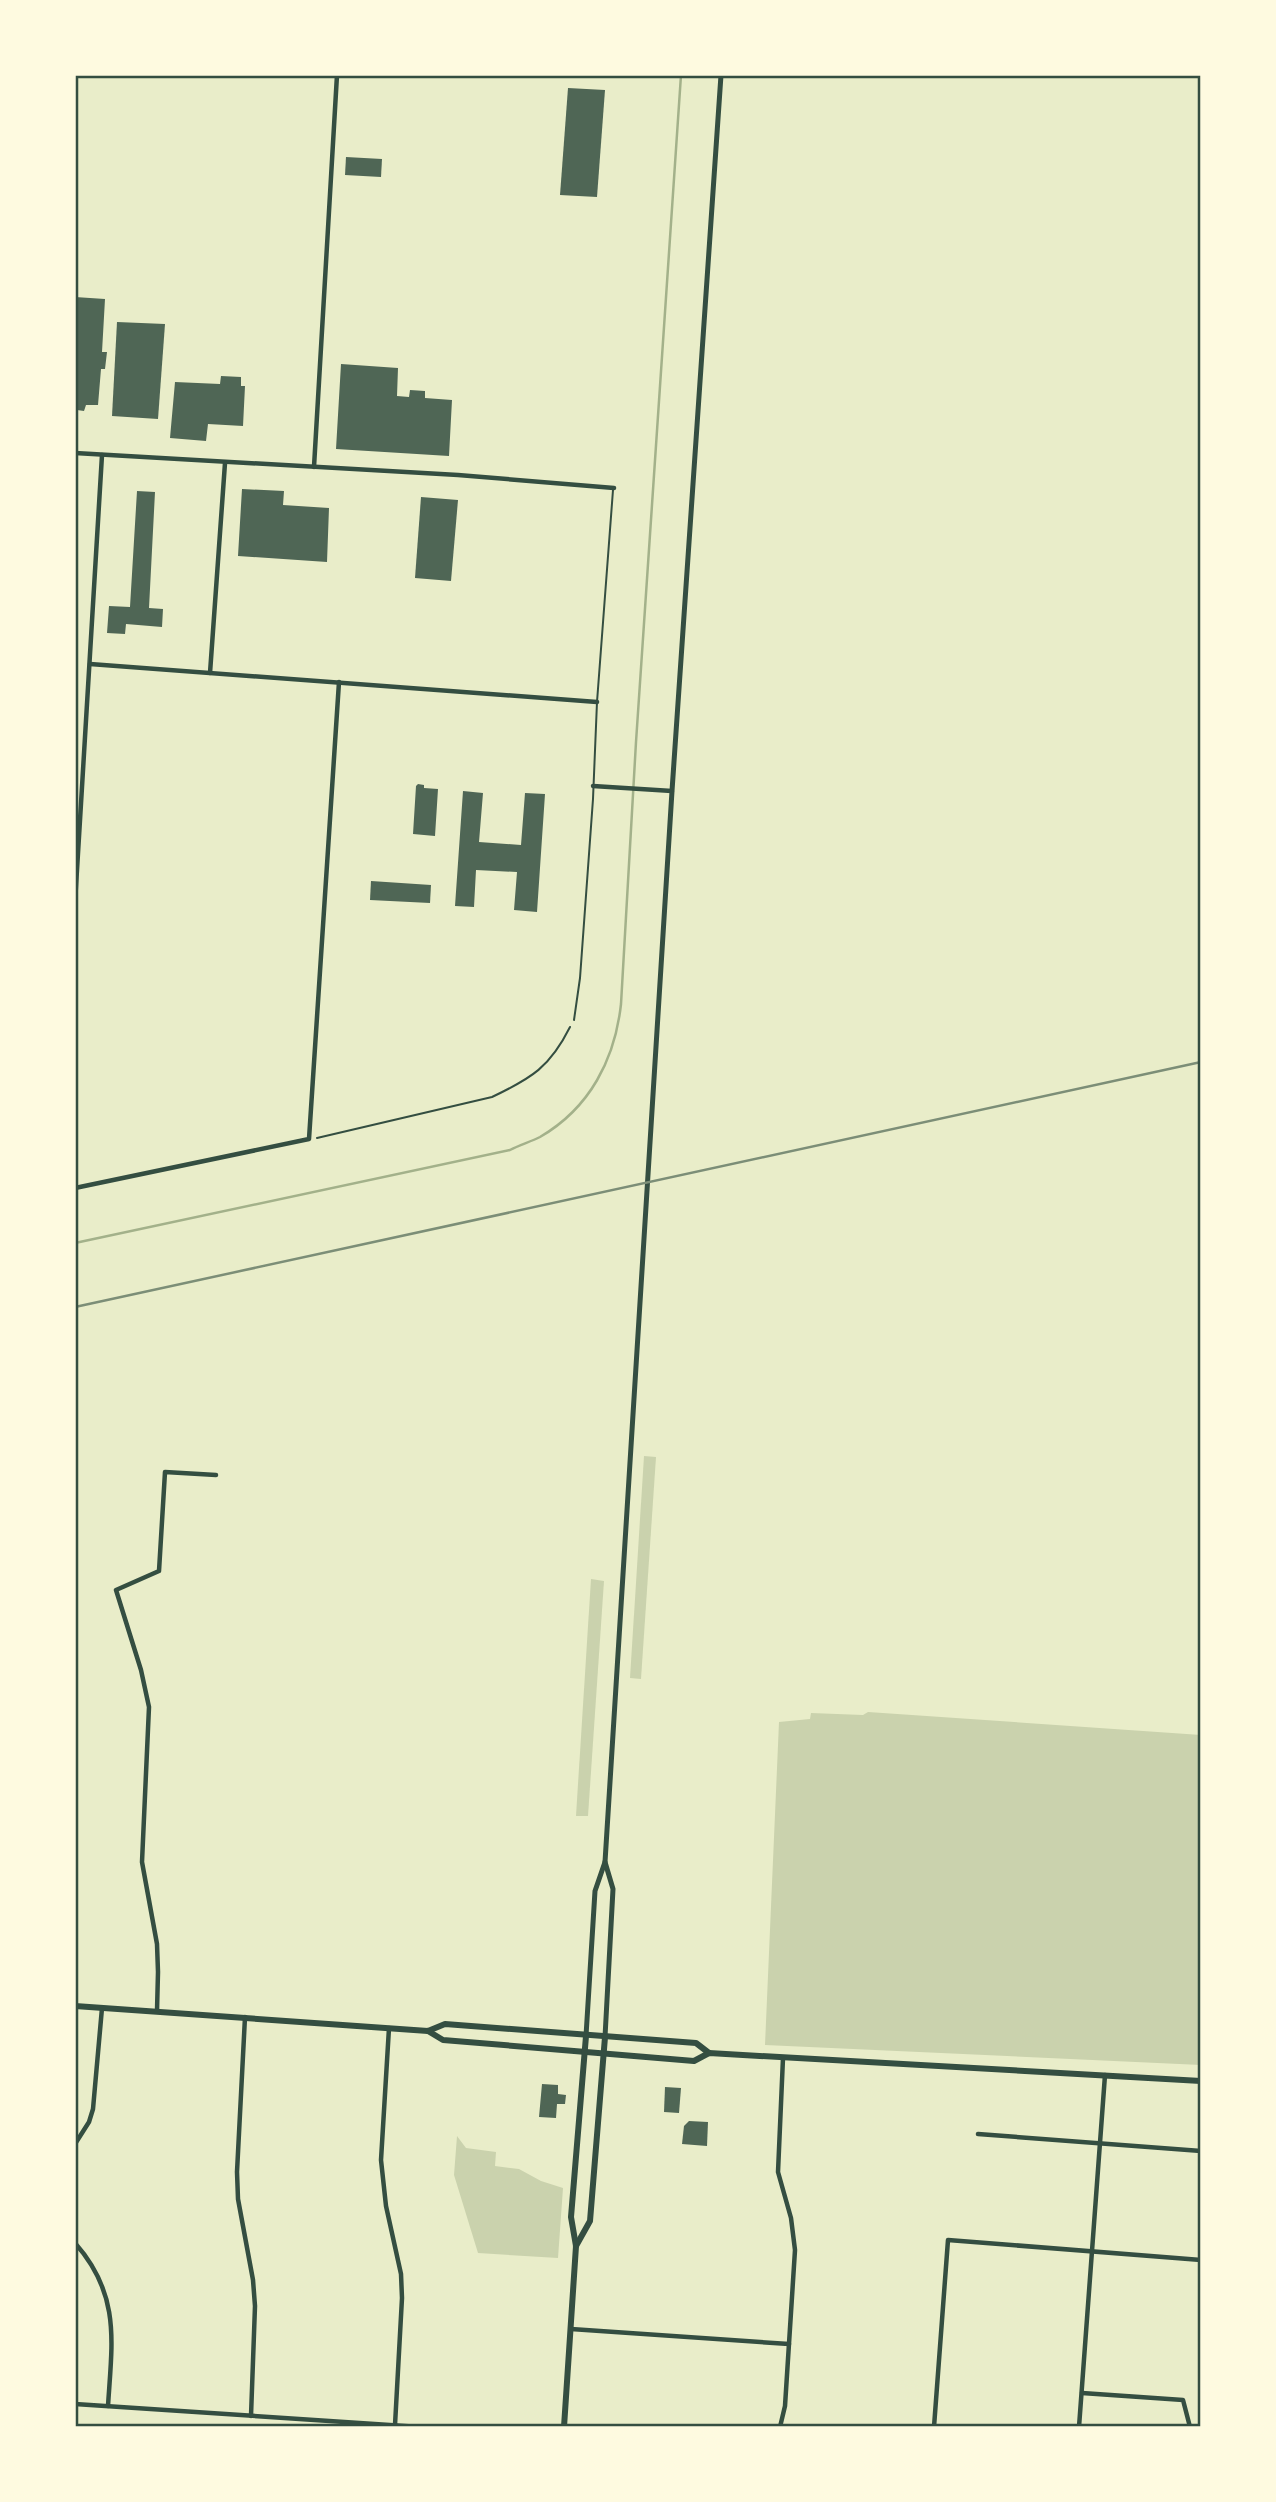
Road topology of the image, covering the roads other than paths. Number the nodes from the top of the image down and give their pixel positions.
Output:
1 (337, 75) edge
2 (721, 75) edge
3 (75, 453) edge
4 (102, 455) junction
5 (225, 463) junction
6 (314, 467) junction
7 (614, 488) joint
8 (90, 664) junction
9 (210, 673) junction
10 (339, 682) junction
11 (597, 702) junction
12 (593, 786) junction
13 (672, 791) junction
14 (75, 903) edge
15 (574, 1020) road end
16 (75, 1188) edge
17 (216, 1475) dead end
18 (605, 1861) junction
19 (75, 2006) edge
20 (102, 2008) junction
21 (157, 2011) junction
22 (245, 2017) junction
23 (389, 2028) junction
24 (428, 2031) junction
25 (586, 2036) junction
26 (605, 2037) junction
27 (584, 2052) junction
28 (604, 2053) junction
29 (709, 2053) junction
30 (783, 2058) junction
31 (1105, 2074) junction
32 (1201, 2081) edge
33 (978, 2134) dead end
34 (75, 2144) edge
35 (1100, 2144) junction
36 (1201, 2151) edge
37 (75, 2243) edge
38 (576, 2246) junction
39 (1092, 2252) junction
40 (1201, 2260) edge
41 (571, 2329) junction
42 (789, 2344) junction
43 (1082, 2393) junction
44 (75, 2404) edge
45 (108, 2406) junction
46 (251, 2416) junction
47 (395, 2425) edge
48 (420, 2427) edge
49 (564, 2427) edge
50 (780, 2427) edge
51 (934, 2427) edge
52 (1079, 2427) edge
53 (1189, 2427) edge

1 - 6 street
2 - 13 street
3 - 4 street
4 - 5 street
4 - 8 street
5 - 6 street
5 - 9 street
6 - 7 street
7 - 11 lane
8 - 9 street
8 - 14 street
9 - 10 street
10 - 11 street
10 - 16 street
11 - 12 lane
12 - 13 street
12 - 15 lane
13 - 18 street
17 - 21 street
18 - 25 street
18 - 26 street
19 - 20 main road
20 - 21 main road
20 - 34 street
21 - 22 main road
22 - 23 main road
22 - 46 street
23 - 24 main road
23 - 47 street
24 - 25 main road
24 - 27 main road
25 - 26 main road
25 - 27 main road
26 - 28 main road
26 - 29 main road
27 - 28 main road
27 - 38 main road
28 - 29 main road
28 - 38 main road
29 - 30 main road
30 - 31 main road
30 - 42 street
31 - 32 main road
31 - 35 street
33 - 35 street
35 - 36 street
35 - 39 street
37 - 45 street
38 - 41 main road
39 - 40 street
39 - 43 street
39 - 51 street
41 - 42 street
41 - 49 main road
42 - 50 street
43 - 52 street
43 - 53 street
44 - 45 street
45 - 46 street
46 - 47 street
47 - 48 street

